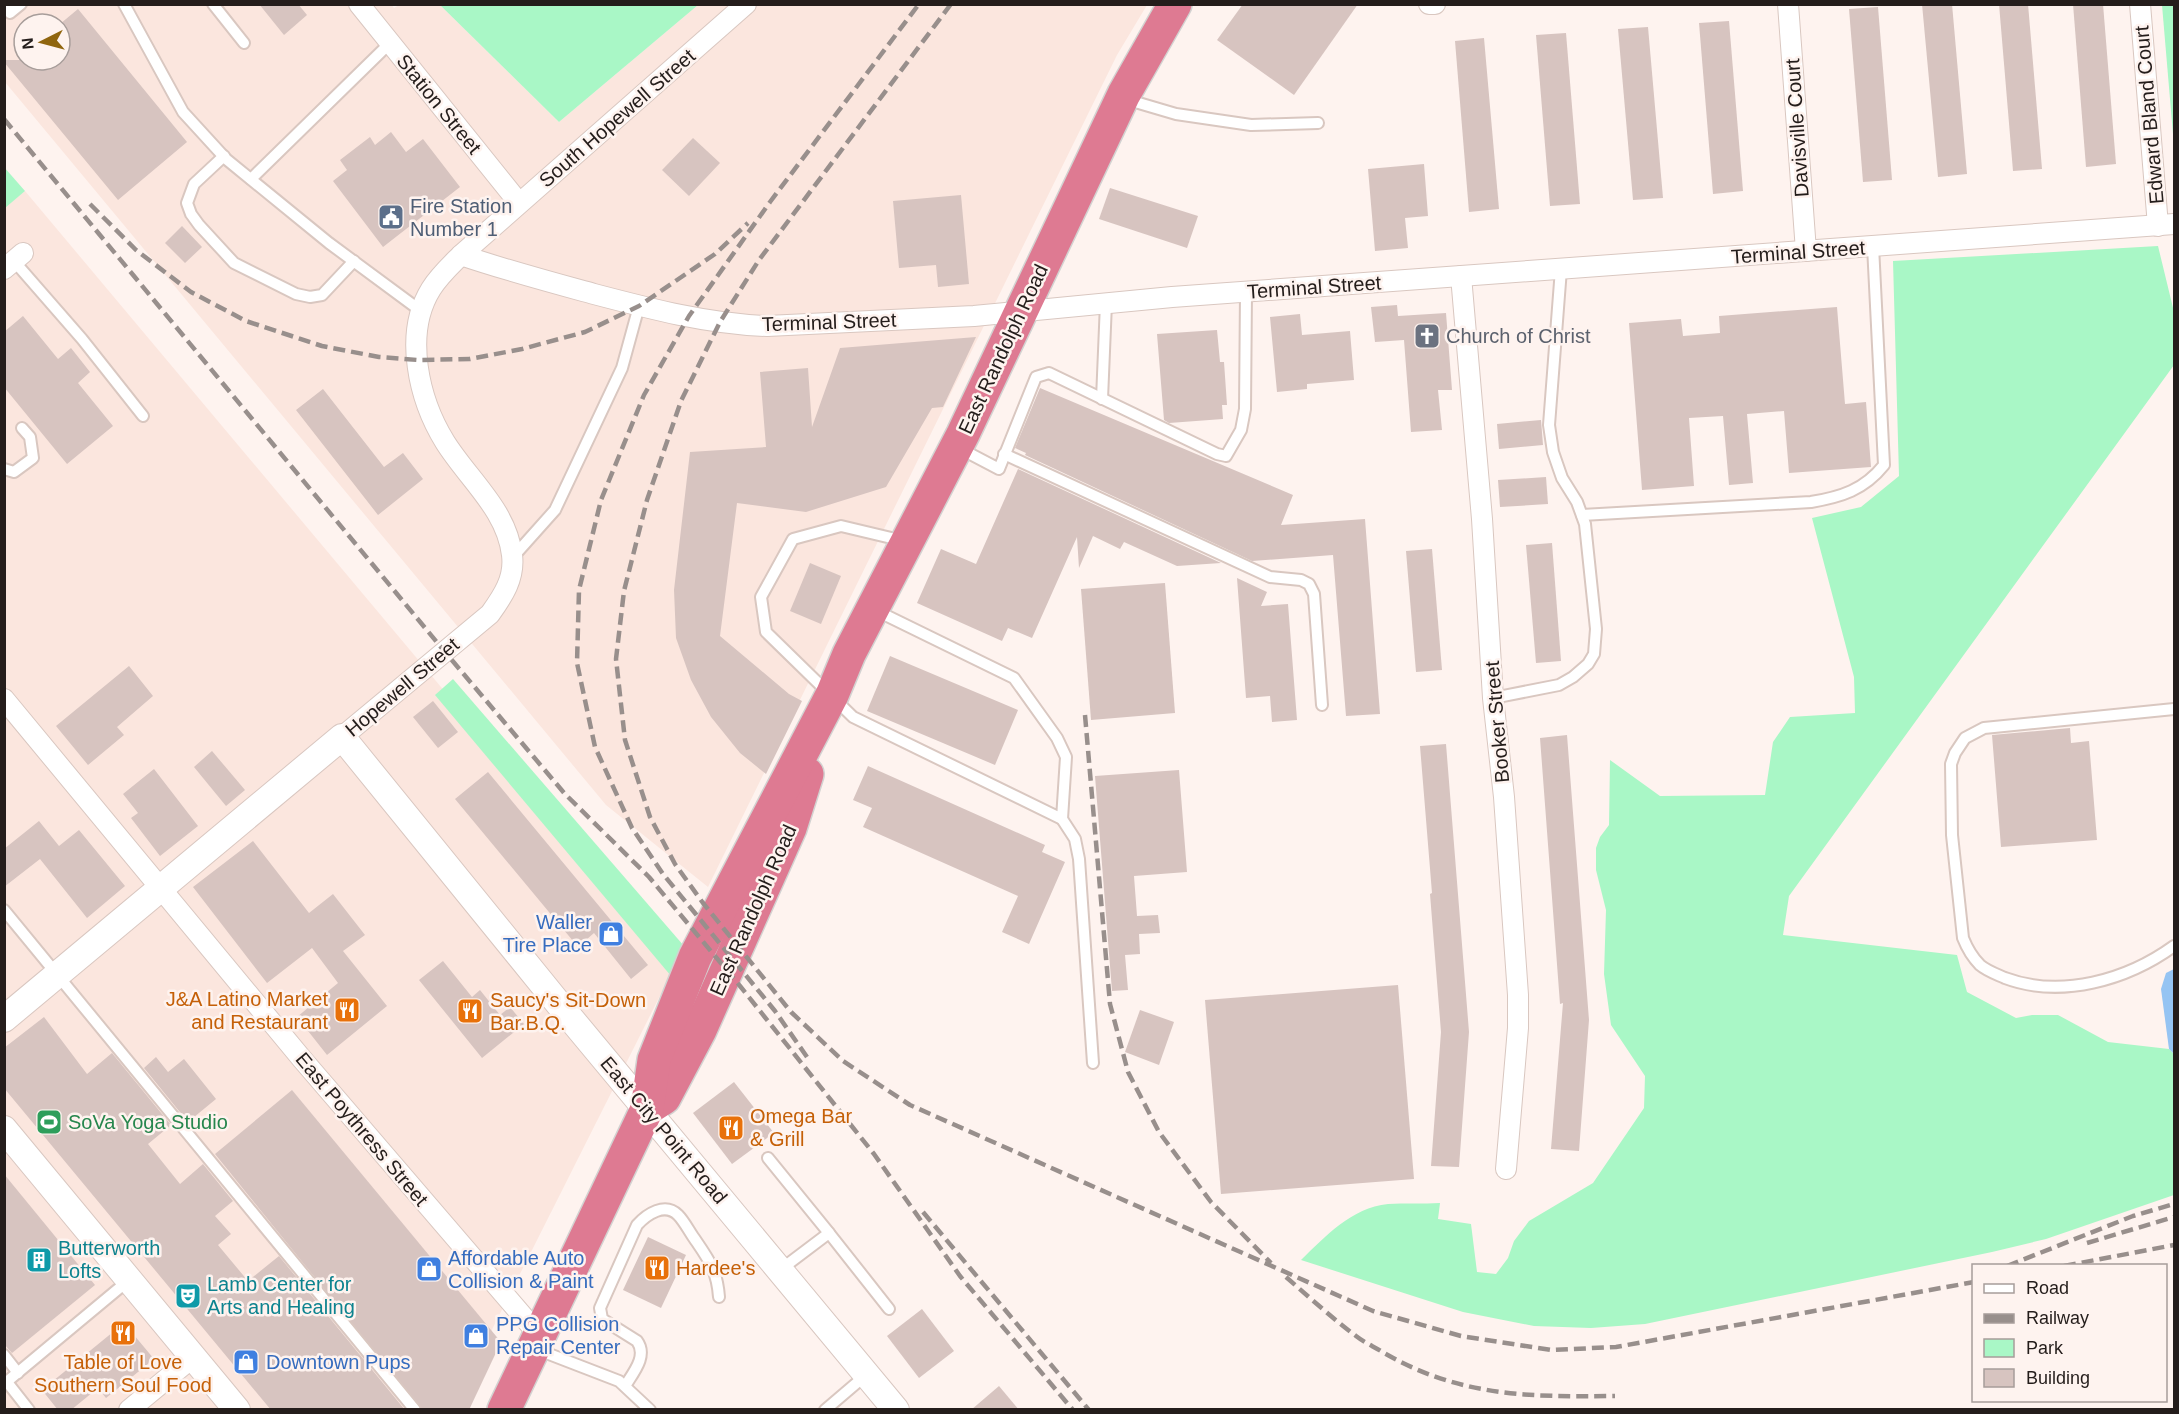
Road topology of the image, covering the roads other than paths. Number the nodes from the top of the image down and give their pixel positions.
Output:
1 (21, 4) edge
2 (124, 4) edge
3 (213, 4) edge
4 (359, 4) edge
5 (746, 4) edge
6 (1175, 4) edge
7 (1429, 4) edge
8 (1436, 4) edge
9 (1788, 4) edge
10 (2140, 4) edge
11 (4, 6) edge
12 (244, 43) dead end
13 (390, 43) junction
14 (1122, 98) junction
15 (1318, 123) dead end
16 (224, 156) junction
17 (251, 179) junction
18 (519, 203) junction
19 (2166, 225) edge
20 (1873, 246) junction
21 (1806, 251) junction
22 (461, 255) junction
23 (14, 261) edge
24 (354, 261) junction
25 (1561, 268) junction
26 (1461, 276) junction
27 (1246, 292) junction
28 (1106, 303) junction
29 (639, 306) junction
30 (421, 311) junction
31 (1021, 312) junction
32 (1102, 399) junction
33 (143, 416) dead end
34 (22, 428) dead end
35 (956, 447) junction
36 (1004, 454) junction
37 (4, 469) edge
38 (1582, 515) junction
39 (907, 542) junction
40 (513, 557) junction
41 (873, 609) junction
42 (831, 695) junction
43 (1493, 698) junction
44 (4, 699) edge
45 (1323, 705) dead end
46 (2175, 709) edge
47 (342, 737) junction
48 (1062, 819) junction
49 (162, 889) junction
50 (4, 910) edge
51 (2175, 946) edge
52 (58, 975) junction
53 (4, 1019) edge
54 (1094, 1064) dead end
55 (646, 1109) junction
56 (4, 1129) edge
57 (768, 1158) dead end
58 (1506, 1169) dead end
59 (829, 1233) junction
60 (780, 1270) junction
61 (129, 1279) junction
62 (719, 1297) dead end
63 (889, 1309) dead end
64 (536, 1341) junction
65 (4, 1355) edge
66 (193, 1357) junction
67 (18, 1372) junction
68 (867, 1375) junction
69 (6, 1383) edge
70 (625, 1386) junction
71 (29, 1410) edge
72 (129, 1410) edge
73 (237, 1410) edge
74 (414, 1410) edge
75 (504, 1410) edge
76 (650, 1410) edge
77 (825, 1410) edge
78 (896, 1410) edge

1 - 11 lane
2 - 16 lane
3 - 12 lane
4 - 13 street, Station Street
5 - 18 street, South Hopewell Street
6 - 14 highway, East Randolph Road
7 - 8 street
9 - 21 street, Davisville Court
10 - 19 street, Edward Bland Court
13 - 17 lane
13 - 18 street, Station Street
14 - 15 lane
14 - 31 highway, East Randolph Road
16 - 17 lane
16 - 24 lane
17 - 24 lane
18 - 22 street, South Hopewell Street
19 - 20 street, Terminal Street
20 - 21 street, Terminal Street
20 - 38 lane
21 - 25 street, Terminal Street
22 - 29 street, Terminal Street
22 - 30 street, Hopewell Street
23 - 33 lane
24 - 30 lane
25 - 26 street, Terminal Street
25 - 38 lane
26 - 27 street, Terminal Street
26 - 43 street, Booker Street
27 - 28 street, Terminal Street
27 - 32 lane
28 - 31 street, Terminal Street
28 - 32 lane
29 - 31 street, Terminal Street
29 - 40 lane
30 - 40 street, Hopewell Street
31 - 35 highway, East Randolph Road
32 - 36 lane
34 - 37 lane
35 - 36 lane
35 - 39 highway, East Randolph Road
36 - 45 lane
38 - 43 lane
39 - 41 highway, East Randolph Road
39 - 42 lane
40 - 47 street, Hopewell Street
41 - 42 highway, East Randolph Road
41 - 48 lane
42 - 48 lane
42 - 55 highway, East Randolph Road
43 - 58 street, Booker Street
44 - 49 street, East Poythress Street
46 - 51 lane
47 - 49 street, Hopewell Street
47 - 55 street, East City Point Road
48 - 54 lane
49 - 52 street, Hopewell Street
49 - 64 street, East Poythress Street
50 - 52 lane
52 - 53 street, Hopewell Street
52 - 74 lane
55 - 60 street, East City Point Road
55 - 64 highway, East Randolph Road
56 - 61 street
57 - 59 lane
59 - 60 lane
59 - 63 lane
60 - 68 street, East City Point Road
61 - 66 street
61 - 67 lane
62 - 70 lane
64 - 70 lane
64 - 75 highway, East Randolph Road
65 - 67 lane
66 - 72 street
66 - 73 street
67 - 69 lane
68 - 77 lane
68 - 78 street, East City Point Road
69 - 71 lane
70 - 76 lane

